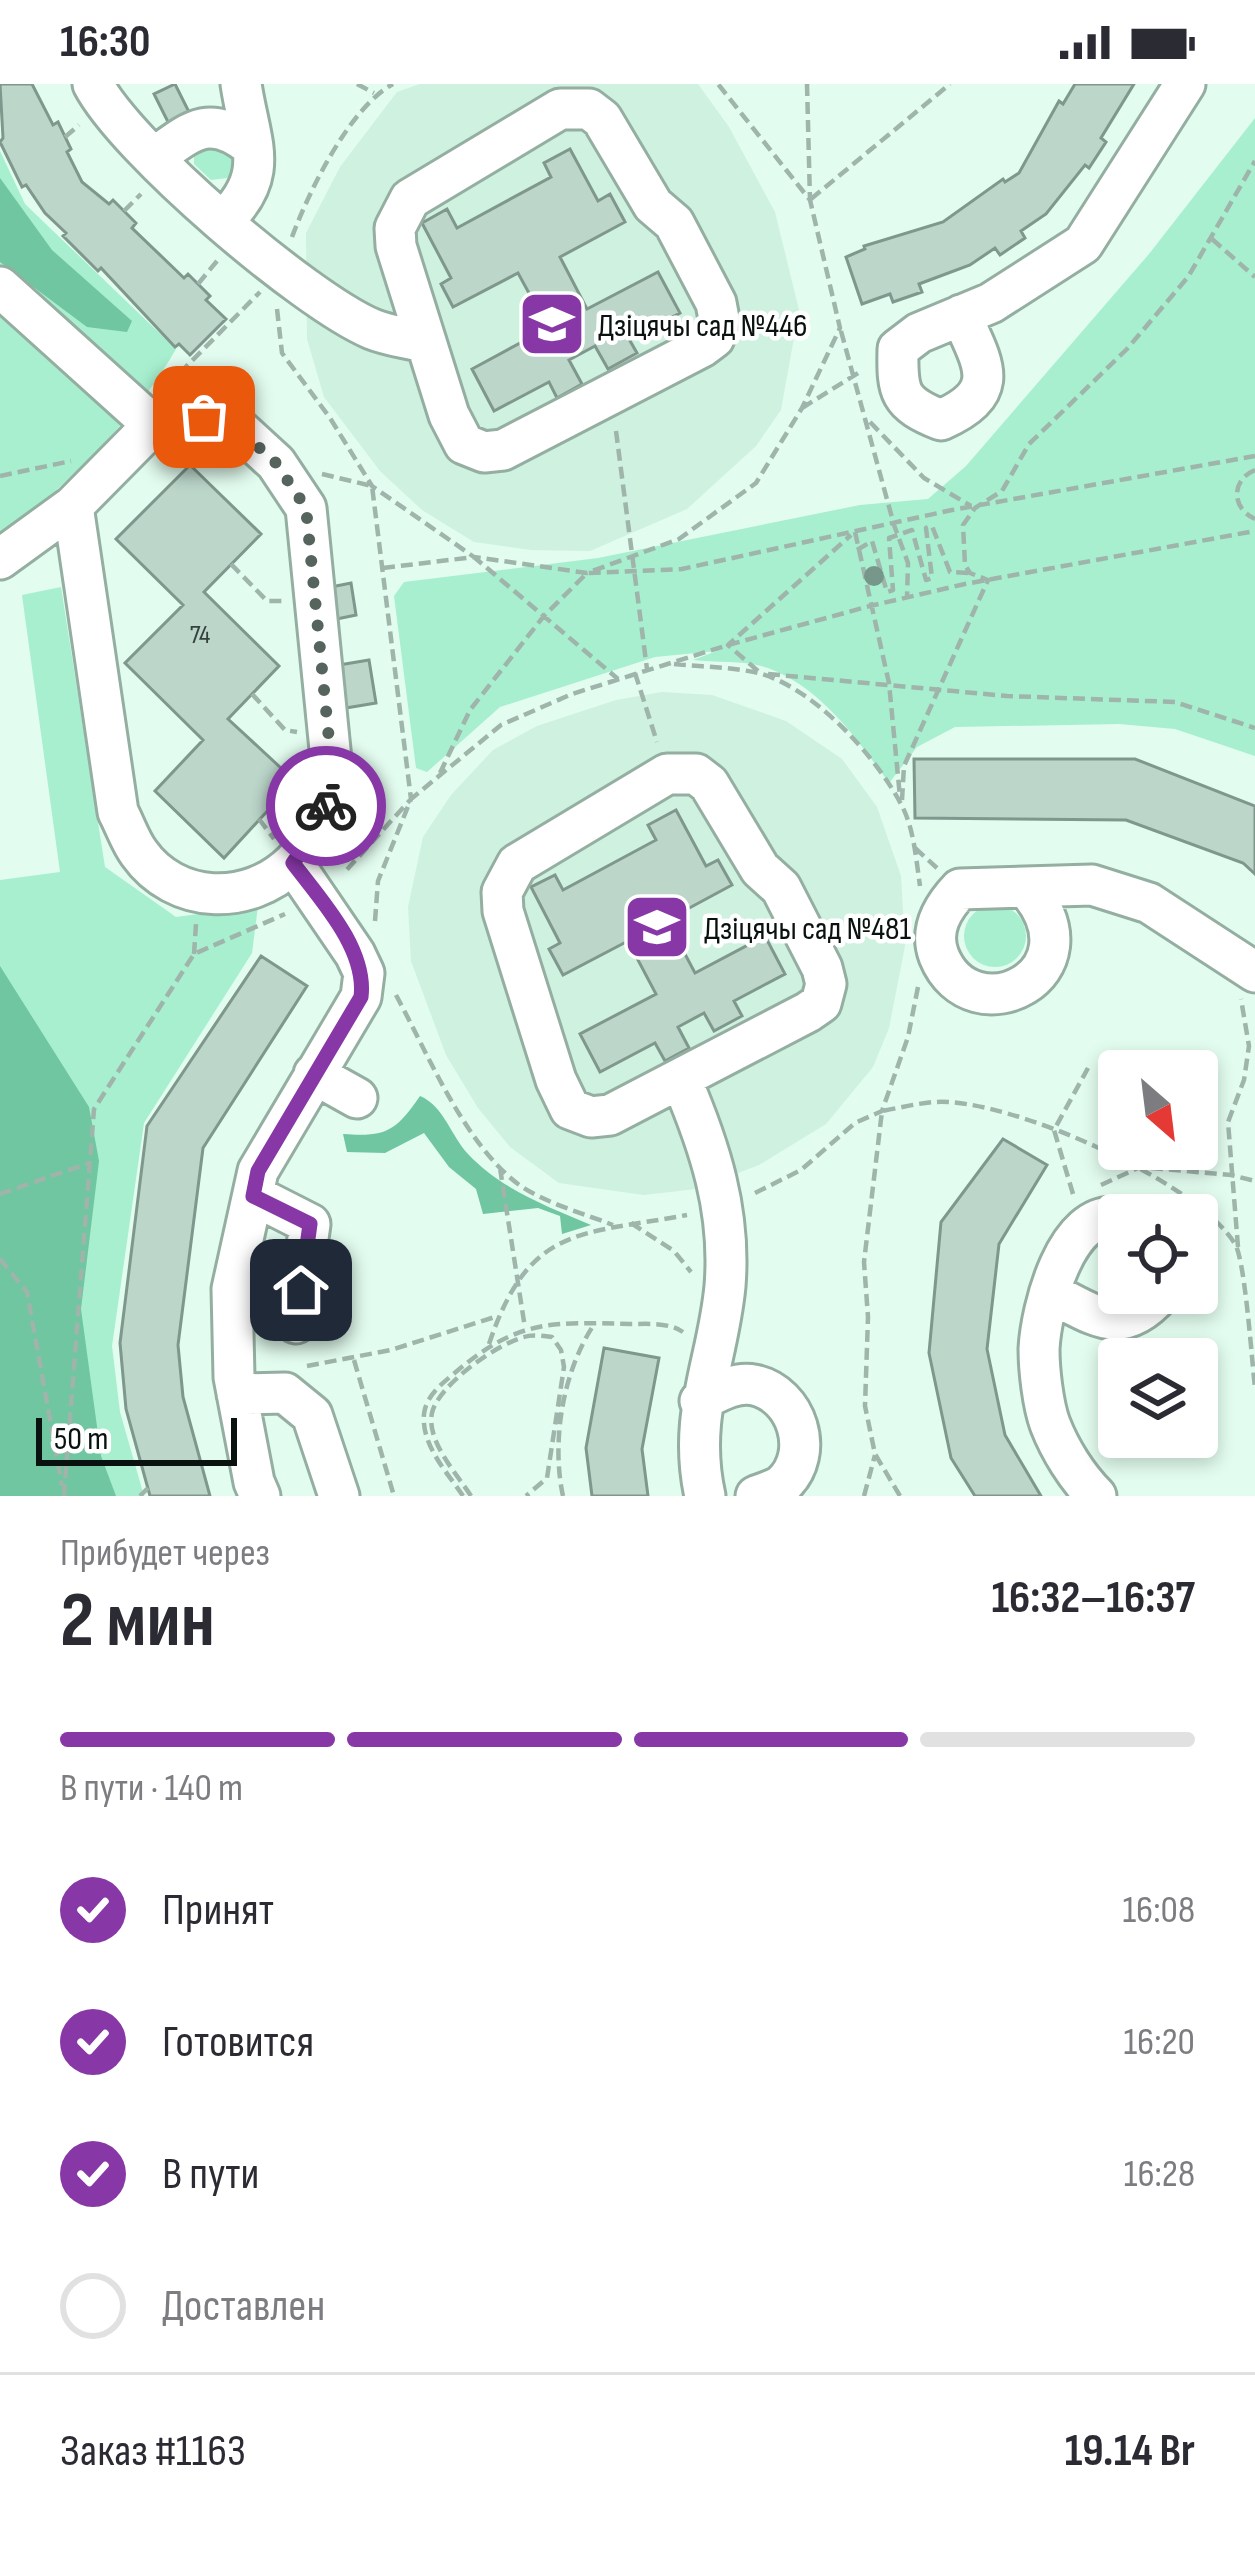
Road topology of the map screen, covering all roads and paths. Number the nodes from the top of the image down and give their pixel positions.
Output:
1 (93, 84) edge
2 (241, 84) edge
3 (358, 84) edge
4 (393, 84) edge
5 (718, 84) edge
6 (808, 84) edge
7 (950, 84) edge
8 (1185, 84) edge
9 (375, 93) junction
10 (250, 146) junction
11 (1255, 161) edge
12 (154, 169) junction
13 (809, 200) junction
14 (124, 211) dead end
15 (1212, 239) junction
16 (221, 240) junction
17 (277, 274) junction
18 (1255, 277) edge
19 (198, 284) dead end
20 (0, 287) edge
21 (961, 315) junction
22 (840, 328) junction
23 (427, 343) junction
24 (898, 350) junction
25 (851, 377) junction
26 (604, 399) junction
27 (802, 408) junction
28 (866, 418) junction
29 (147, 419) junction
30 (1255, 456) edge
31 (1255, 470) edge
32 (373, 486) junction
33 (74, 506) junction
34 (975, 508) junction
35 (1255, 519) edge
36 (894, 525) junction
37 (1255, 531) edge
38 (855, 532) junction
39 (897, 534) junction
40 (857, 550) junction
41 (474, 557) junction
42 (632, 557) junction
43 (0, 560) edge
44 (231, 564) dead end
45 (383, 568) junction
46 (632, 571) junction
47 (587, 573) junction
48 (970, 573) junction
49 (988, 580) junction
50 (907, 598) junction
51 (315, 600) junction
52 (870, 606) junction
53 (543, 617) junction
54 (728, 645) junction
55 (667, 663) dead end
56 (647, 669) dead end
57 (635, 673) dead end
58 (618, 679) dead end
59 (889, 683) junction
60 (940, 689) junction
61 (252, 694) dead end
62 (1255, 728) edge
63 (328, 736) junction
64 (667, 774) junction
65 (439, 776) dead end
66 (293, 863) junction
67 (1026, 887) dead end
68 (320, 899) junction
69 (1239, 961) edge
70 (1088, 1068) dead end
71 (314, 1074) junction
72 (681, 1079) junction
73 (357, 1098) dead end
74 (1054, 1130) junction
75 (1098, 1149) edge
76 (89, 1163) junction
77 (500, 1168) dead end
78 (1137, 1170) edge
79 (1144, 1170) edge
80 (1179, 1170) edge
81 (1232, 1174) junction
82 (1255, 1181) edge
83 (0, 1194) edge
84 (253, 1196) junction
85 (1092, 1214) edge
86 (631, 1223) dead end
87 (613, 1226) dead end
88 (1238, 1247) junction
89 (0, 1259) edge
90 (690, 1271) dead end
91 (516, 1280) junction
92 (1050, 1293) junction
93 (1139, 1314) edge
94 (498, 1316) junction
95 (296, 1323) dead end
96 (595, 1323) junction
97 (525, 1328) junction
98 (688, 1336) dead end
99 (489, 1344) junction
100 (354, 1360) junction
101 (293, 1368) dead end
102 (1255, 1388) edge
103 (237, 1394) junction
104 (700, 1401) junction
105 (875, 1454) junction
106 (710, 1487) edge
107 (148, 1488) dead end
108 (64, 1496) edge
109 (140, 1496) edge
110 (260, 1496) edge
111 (339, 1496) edge
112 (394, 1496) edge
113 (467, 1496) edge
114 (526, 1496) edge
115 (563, 1496) edge
116 (756, 1496) edge
117 (864, 1496) edge
118 (900, 1496) edge
119 (1096, 1496) edge

1 - 12 lane
2 - 10 lane
3 - 9 path
4 - 9 path
5 - 13 path
6 - 13 path
7 - 13 path
8 - 21 lane
9 - 17 path
10 - 12 lane
10 - 16 lane
11 - 15 path
12 - 14 path
12 - 16 lane
13 - 22 path
15 - 18 path
15 - 34 path
16 - 17 lane
16 - 19 path
17 - 23 lane
17 - 29 path
17 - 32 path
20 - 29 lane
21 - 24 lane
21 - 24 lane
22 - 25 path
22 - 27 path
23 - 26 lane
23 - 26 lane
24 - 25 path
25 - 27 path
25 - 28 path
26 - 42 path
27 - 42 path
28 - 34 path
28 - 36 path
29 - 33 lane
29 - 51 lane
30 - 34 path
31 - 35 path
32 - 41 path
32 - 45 path
33 - 43 lane
33 - 66 lane
34 - 36 path
34 - 48 path
36 - 38 path
36 - 39 path
37 - 49 path
38 - 40 path
38 - 46 path
38 - 54 path
39 - 40 path
39 - 48 path
39 - 50 path
40 - 52 path
41 - 45 path
41 - 47 path
41 - 53 path
42 - 46 path
42 - 47 path
44 - 51 path
45 - 68 path
46 - 47 path
46 - 56 path
47 - 53 path
48 - 49 path
49 - 50 path
49 - 60 path
50 - 52 path
51 - 63 lane
52 - 54 path
52 - 59 path
53 - 58 path
53 - 65 path
54 - 55 path
54 - 59 path
57 - 64 path
59 - 60 path
59 - 60 path
60 - 62 path
61 - 63 path
63 - 66 lane
64 - 72 lane
64 - 72 lane
66 - 68 lane
67 - 69 lane
68 - 71 lane
68 - 76 path
69 - 81 path
70 - 74 path
71 - 73 lane
71 - 84 lane
72 - 104 lane
74 - 75 path
74 - 85 path
74 - 105 path
76 - 83 path
76 - 108 path
77 - 91 path
78 - 85 path
79 - 88 path
80 - 81 path
81 - 82 path
81 - 88 path
84 - 95 lane
84 - 103 lane
85 - 92 lane
86 - 90 path
87 - 91 path
88 - 102 path
89 - 108 path
91 - 94 path
91 - 97 path
92 - 93 lane
92 - 119 lane
94 - 99 path
94 - 100 path
96 - 97 path
96 - 98 path
96 - 115 path
97 - 99 path
99 - 113 path
100 - 101 path
100 - 112 path
103 - 110 lane
103 - 111 lane
104 - 106 lane
104 - 116 lane
105 - 117 path
105 - 118 path
107 - 109 path
113 - 114 path

